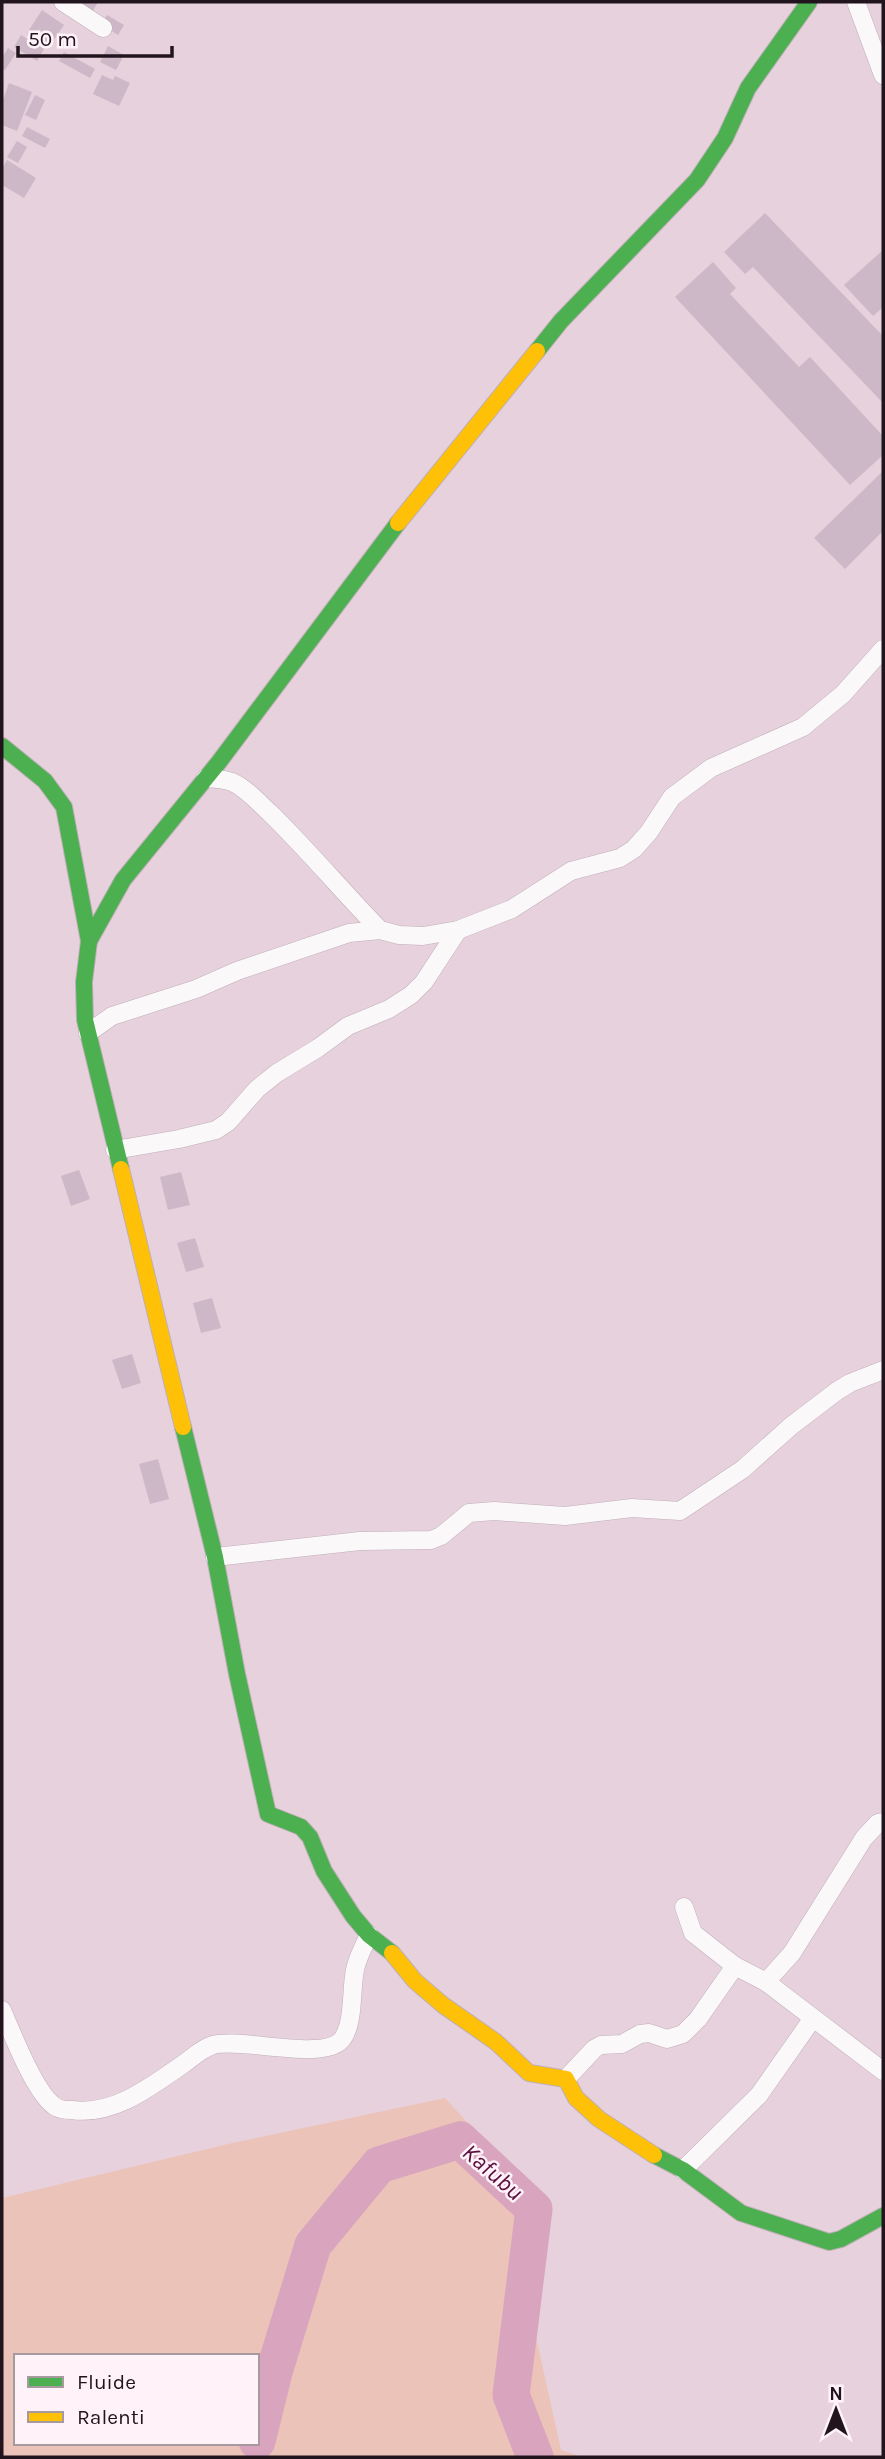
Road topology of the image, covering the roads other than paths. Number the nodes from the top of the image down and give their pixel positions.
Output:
1 (63, 2) edge
2 (809, 2) edge
3 (856, 2) edge
4 (103, 29) dead end
5 (883, 75) edge
6 (883, 649) edge
7 (2, 746) edge
8 (206, 778) junction
9 (380, 930) junction
10 (458, 930) junction
11 (89, 941) junction
12 (88, 1033) junction
13 (115, 1150) junction
14 (883, 1370) edge
15 (215, 1557) junction
16 (883, 1822) edge
17 (684, 1908) dead end
18 (369, 1935) junction
19 (735, 1966) junction
20 (766, 1982) junction
21 (2, 2010) edge
22 (814, 2018) junction
23 (883, 2071) edge
24 (566, 2079) junction
25 (683, 2170) junction
26 (883, 2216) edge

1 - 4 street
2 - 8 street
3 - 5 street
6 - 10 street
7 - 11 street
8 - 9 street
8 - 11 street
9 - 10 street
9 - 12 street
10 - 13 street
11 - 12 street
12 - 13 street
13 - 15 street
14 - 15 street
15 - 18 street
16 - 20 street
17 - 19 street
18 - 21 street
18 - 24 street
19 - 20 street
19 - 24 street
20 - 22 street
22 - 23 street
22 - 25 street
24 - 25 street
25 - 26 street

